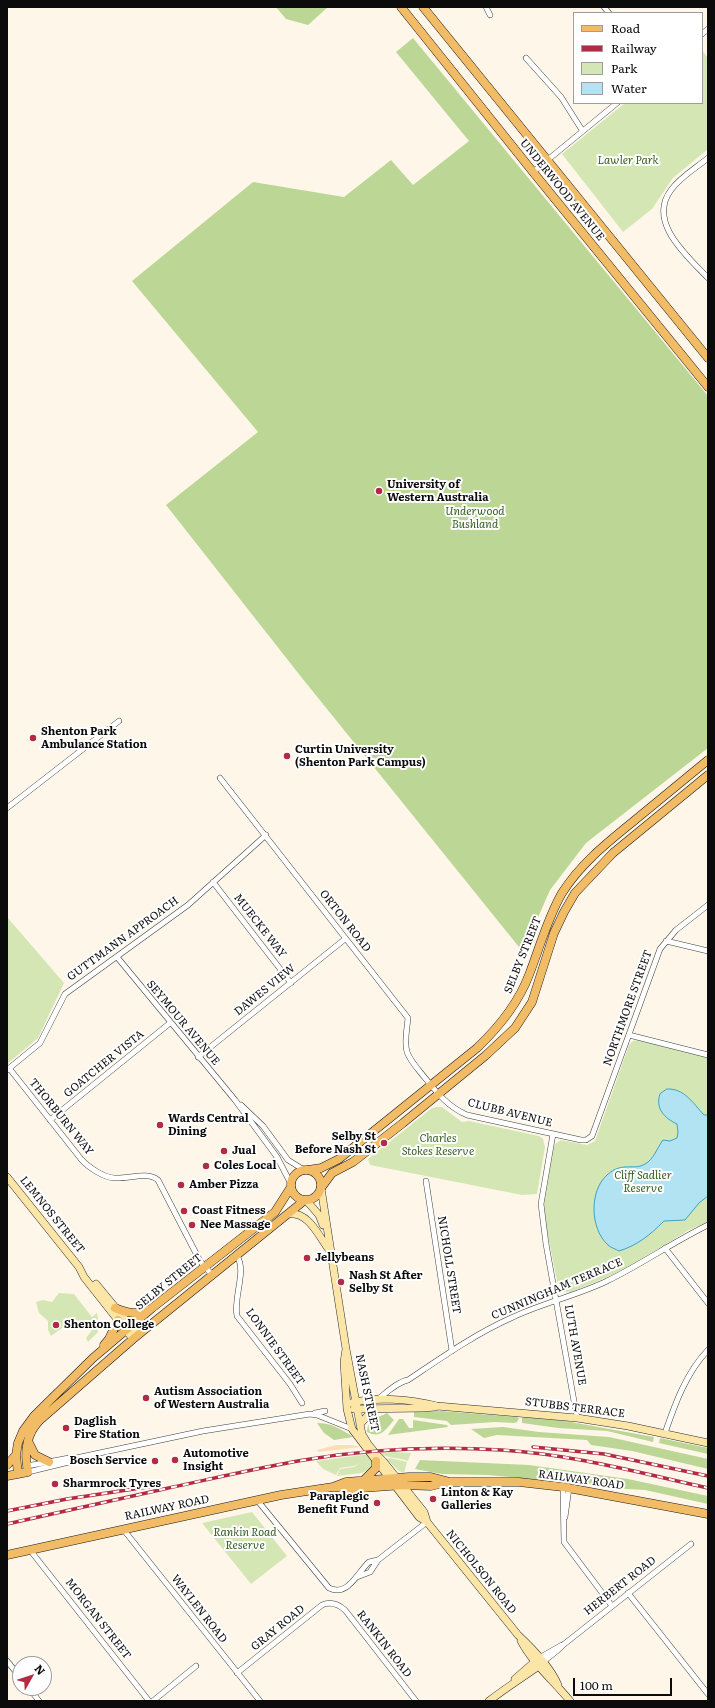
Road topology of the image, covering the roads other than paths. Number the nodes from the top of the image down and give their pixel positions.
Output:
1 (401, 7) edge
2 (423, 7) edge
3 (486, 7) edge
4 (490, 15) dead end
5 (526, 58) dead end
6 (616, 104) edge
7 (582, 130) junction
8 (708, 158) edge
9 (547, 161) junction
10 (533, 172) junction
11 (708, 278) edge
12 (708, 358) edge
13 (708, 387) edge
14 (119, 721) dead end
15 (708, 760) edge
16 (690, 775) junction
17 (708, 775) edge
18 (220, 778) dead end
19 (698, 784) junction
20 (7, 808) edge
21 (266, 835) junction
22 (213, 882) junction
23 (708, 905) edge
24 (346, 939) junction
25 (666, 941) junction
26 (708, 952) edge
27 (116, 957) junction
28 (291, 983) junction
29 (504, 1020) junction
30 (170, 1023) junction
31 (515, 1028) junction
32 (629, 1035) junction
33 (708, 1055) edge
34 (198, 1057) junction
35 (8, 1069) edge
36 (431, 1085) junction
37 (438, 1095) junction
38 (235, 1100) junction
39 (50, 1120) junction
40 (553, 1134) junction
41 (592, 1136) joint
42 (306, 1170) junction
43 (7, 1177) edge
44 (426, 1181) dead end
45 (291, 1186) junction
46 (321, 1188) junction
47 (305, 1200) junction
48 (288, 1214) junction
49 (708, 1225) edge
50 (665, 1248) junction
51 (331, 1252) junction
52 (237, 1256) junction
53 (205, 1266) junction
54 (79, 1267) junction
55 (213, 1276) junction
56 (557, 1300) junction
57 (708, 1303) edge
58 (115, 1308) junction
59 (152, 1308) junction
60 (118, 1320) junction
61 (129, 1329) junction
62 (135, 1337) junction
63 (346, 1349) junction
64 (708, 1350) edge
65 (452, 1351) junction
66 (93, 1358) junction
67 (376, 1400) junction
68 (356, 1401) junction
69 (302, 1403) dead end
70 (347, 1406) junction
71 (437, 1406) junction
72 (374, 1409) junction
73 (357, 1410) junction
74 (325, 1412) dead end
75 (310, 1414) junction
76 (577, 1418) junction
77 (360, 1424) junction
78 (352, 1429) junction
79 (665, 1433) junction
80 (28, 1441) junction
81 (708, 1443) edge
82 (16, 1455) junction
83 (76, 1458) junction
84 (376, 1461) junction
85 (49, 1462) junction
86 (7, 1465) edge
87 (27, 1469) junction
88 (7, 1471) edge
89 (17, 1471) junction
90 (7, 1476) edge
91 (362, 1481) junction
92 (396, 1482) junction
93 (332, 1487) junction
94 (566, 1487) junction
95 (257, 1500) junction
96 (708, 1514) edge
97 (427, 1522) junction
98 (123, 1529) junction
99 (691, 1544) dead end
100 (30, 1550) junction
101 (7, 1555) edge
102 (628, 1593) junction
103 (334, 1603) joint
104 (612, 1606) junction
105 (539, 1662) junction
106 (196, 1666) dead end
107 (237, 1673) junction
108 (708, 1694) edge
109 (149, 1701) edge
110 (153, 1701) edge
111 (260, 1701) edge
112 (416, 1701) edge
113 (489, 1701) edge
114 (570, 1701) edge

1 - 10 main road, UNDERWOOD AVENUE
2 - 9 main road, UNDERWOOD AVENUE
3 - 4 street
5 - 7 street
6 - 7 street
7 - 9 street
8 - 11 street
9 - 10 street
9 - 12 main road, UNDERWOOD AVENUE
10 - 13 main road, UNDERWOOD AVENUE
14 - 20 street
15 - 16 main road, SELBY STREET
16 - 19 main road
16 - 29 main road, SELBY STREET
17 - 19 main road, SELBY STREET
18 - 21 street, ORTON ROAD
19 - 31 main road, SELBY STREET
21 - 22 street, GUTTMANN APPROACH
21 - 24 street, ORTON ROAD
22 - 27 street, GUTTMANN APPROACH
22 - 28 street, MUECKE WAY
23 - 25 street, NORTHMORE STREET
24 - 28 street, DAWES VIEW
24 - 36 street, ORTON ROAD
25 - 26 street
25 - 32 street, NORTHMORE STREET
27 - 30 street, SEYMOUR AVENUE
27 - 35 street, GUTTMANN APPROACH
28 - 34 street, DAWES VIEW
29 - 31 main road
29 - 36 main road, SELBY STREET
30 - 34 street, SEYMOUR AVENUE
30 - 39 street, GOATCHER VISTA
31 - 37 main road, SELBY STREET
32 - 33 street
32 - 41 street, NORTHMORE STREET
34 - 38 street, SEYMOUR AVENUE
35 - 39 street, THORBURN WAY
36 - 37 street, CLUBB AVENUE
36 - 42 main road, SELBY STREET
37 - 40 street, CLUBB AVENUE
37 - 46 main road, SELBY STREET
38 - 42 street, SEYMOUR AVENUE
38 - 45 street, SEYMOUR AVENUE
39 - 53 street, THORBURN WAY
40 - 41 street, CLUBB AVENUE
40 - 56 street, LUTH AVENUE
42 - 45 main road
42 - 46 main road
43 - 54 main road, LEMNOS STREET
44 - 65 street, NICHOLL STREET
45 - 47 main road
45 - 53 main road, SELBY STREET
46 - 47 main road
46 - 51 main road, NASH STREET
47 - 48 main road, SELBY STREET
47 - 51 main road, NASH STREET
48 - 51 main road
48 - 52 main road, SELBY STREET
49 - 50 street, CUNNINGHAM TERRACE
50 - 56 street, CUNNINGHAM TERRACE
50 - 57 street
51 - 63 main road, NASH STREET
52 - 55 main road, SELBY STREET
52 - 69 street, LONNIE STREET
53 - 55 street, THORBURN WAY
53 - 59 main road, SELBY STREET
54 - 58 main road, LEMNOS STREET
54 - 60 main road, LEMNOS STREET
55 - 62 main road, SELBY STREET
56 - 65 street, CUNNINGHAM TERRACE
56 - 76 street, LUTH AVENUE
58 - 59 main road
58 - 61 main road, LEMNOS STREET
59 - 61 main road, SELBY STREET
60 - 61 main road, LEMNOS STREET
60 - 66 main road
61 - 62 main road, LEMNOS STREET
61 - 66 main road, SELBY STREET
62 - 80 main road, SELBY STREET
63 - 68 main road, NASH STREET
63 - 70 main road, NASH STREET
64 - 79 street
65 - 67 street, CUNNINGHAM TERRACE
66 - 82 main road, SELBY STREET
67 - 68 main road, STUBBS TERRACE
67 - 71 main road, STUBBS TERRACE
68 - 70 main road, STUBBS TERRACE
68 - 73 main road, NASH STREET
70 - 73 main road, STUBBS TERRACE
70 - 78 main road, NASH STREET
71 - 72 main road, STUBBS TERRACE
71 - 76 main road, STUBBS TERRACE
72 - 73 main road, STUBBS TERRACE
72 - 77 main road
73 - 77 main road, NASH STREET
74 - 75 street
75 - 78 street
75 - 83 street
76 - 79 main road, STUBBS TERRACE
77 - 92 main road, NASH STREET
78 - 84 main road, NASH STREET
79 - 81 main road, STUBBS TERRACE
80 - 85 main road
80 - 87 main road, SELBY STREET
82 - 86 main road
82 - 89 main road, SELBY STREET
83 - 85 street
83 - 87 street
84 - 91 main road
84 - 92 main road, NASH STREET
85 - 87 street
87 - 89 main road
88 - 89 main road
89 - 90 main road
91 - 92 main road, RAILWAY ROAD
91 - 93 main road, RAILWAY ROAD
92 - 93 main road, RAILWAY ROAD
92 - 94 main road, RAILWAY ROAD
92 - 97 main road, NICHOLSON ROAD
93 - 95 main road, RAILWAY ROAD
94 - 96 main road, RAILWAY ROAD
94 - 104 street
95 - 97 street
95 - 98 main road, RAILWAY ROAD
97 - 105 main road, NICHOLSON ROAD
98 - 100 main road, RAILWAY ROAD
98 - 107 street, WAYLEN ROAD
99 - 102 street, HERBERT ROAD
100 - 101 main road, RAILWAY ROAD
100 - 109 street, MORGAN STREET
102 - 104 street, HERBERT ROAD
102 - 108 street
103 - 107 street, GRAY ROAD
103 - 112 street, RANKIN ROAD
104 - 105 street, HERBERT ROAD
105 - 113 main road, HERBERT ROAD
105 - 114 main road, NICHOLSON ROAD
106 - 110 street
107 - 111 street, WAYLEN ROAD

